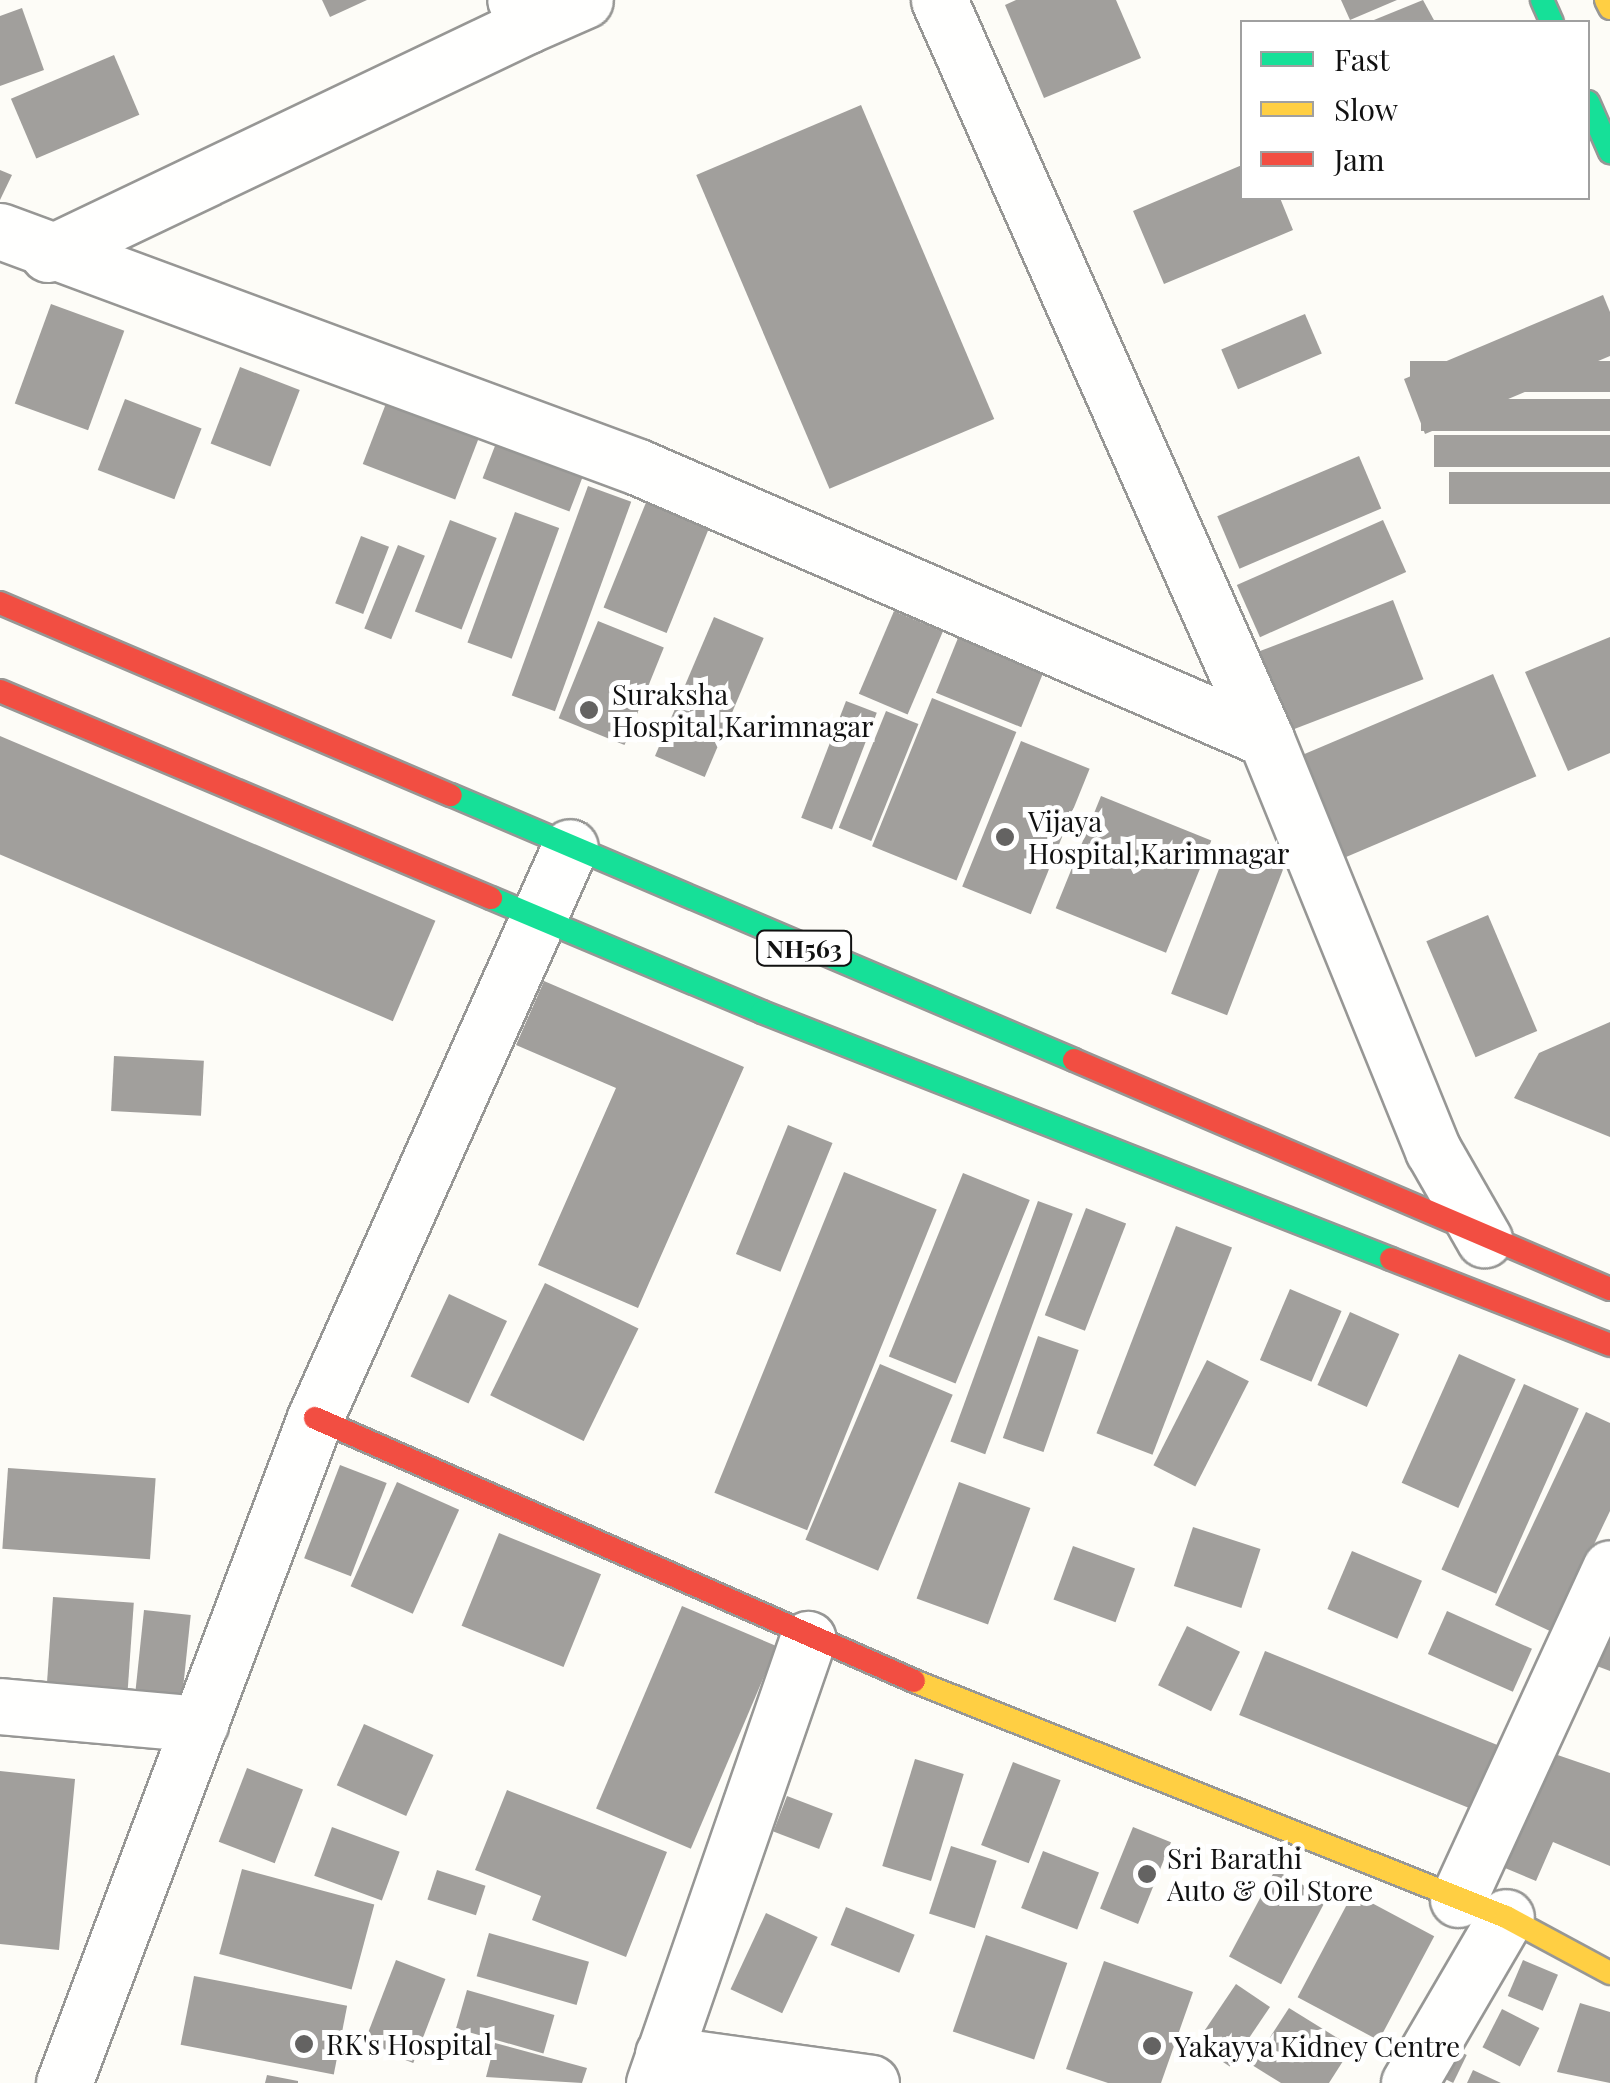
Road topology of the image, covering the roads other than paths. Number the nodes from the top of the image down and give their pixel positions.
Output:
1 (585, 0) edge
2 (939, 0) edge
3 (1606, 0) edge
4 (1610, 8) edge
5 (521, 12) edge
6 (1590, 107) edge
7 (1610, 152) edge
8 (24, 243) edge
9 (0, 604) edge
10 (0, 691) edge
11 (1266, 739) junction
12 (570, 847) junction
13 (536, 917) junction
14 (1484, 1240) junction
15 (1610, 1289) edge
16 (1610, 1345) edge
17 (315, 1418) junction
18 (1610, 1568) edge
19 (808, 1640) junction
20 (0, 1706) edge
21 (200, 1724) junction
22 (1482, 1908) junction
23 (1610, 1973) edge
24 (658, 2068) edge
25 (64, 2083) edge
26 (870, 2083) edge
27 (1409, 2083) edge

1 - 5 street
2 - 11 street
3 - 4 main road
5 - 8 street
6 - 7 main road
8 - 11 street
9 - 12 main road, NH563
10 - 13 main road, NH563
11 - 14 street
12 - 13 street
12 - 14 main road, NH563
13 - 16 main road, NH563
13 - 17 street
14 - 15 main road, NH563
17 - 19 main road
17 - 21 street
18 - 22 street
19 - 22 main road
19 - 24 street
20 - 21 street
21 - 25 street
22 - 23 main road
22 - 27 street
24 - 26 street

